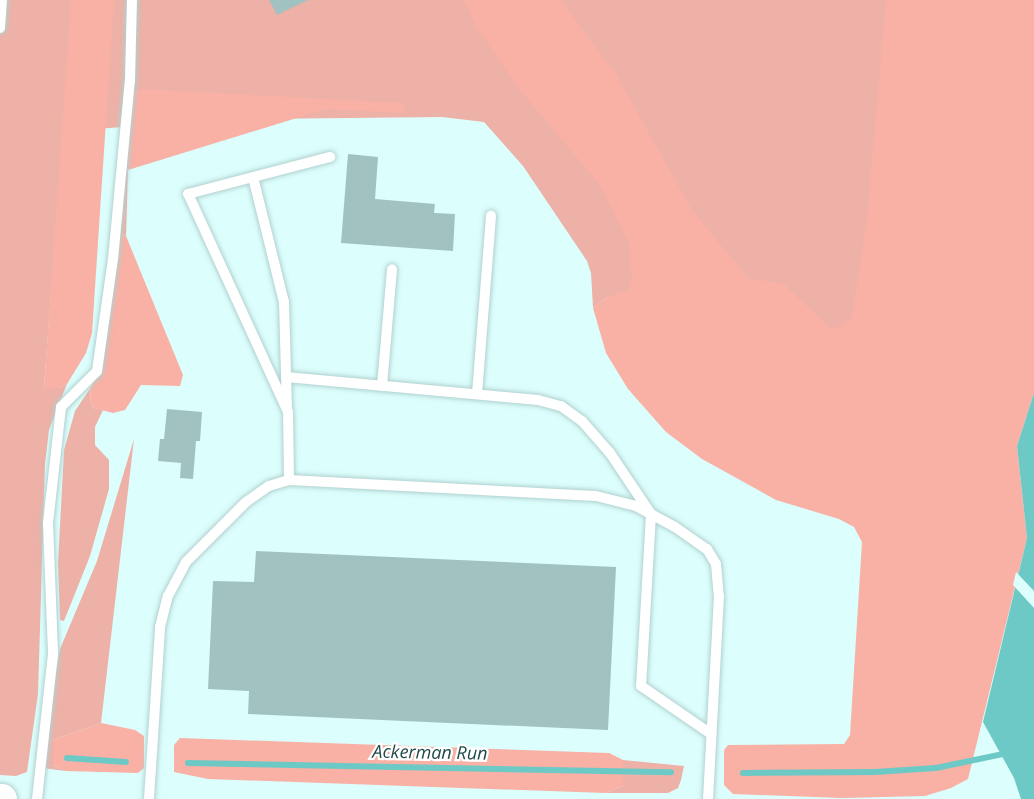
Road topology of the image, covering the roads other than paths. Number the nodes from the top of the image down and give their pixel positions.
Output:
1 (2, 0) edge
2 (132, 0) edge
3 (0, 28) edge
4 (330, 157) dead end
5 (254, 177) junction
6 (491, 216) dead end
7 (392, 269) dead end
8 (286, 377) junction
9 (382, 386) junction
10 (477, 394) junction
11 (288, 412) junction
12 (289, 480) junction
13 (651, 514) junction
14 (711, 734) junction
15 (37, 799) edge
16 (149, 799) edge
17 (708, 799) edge

1 - 3 lane
2 - 15 lane
4 - 5 lane
5 - 8 lane
5 - 11 lane
6 - 10 lane
7 - 9 lane
8 - 9 lane
8 - 11 lane
9 - 10 lane
10 - 13 lane
11 - 12 lane
12 - 13 lane
12 - 16 lane
13 - 14 lane
13 - 14 lane
14 - 17 lane

